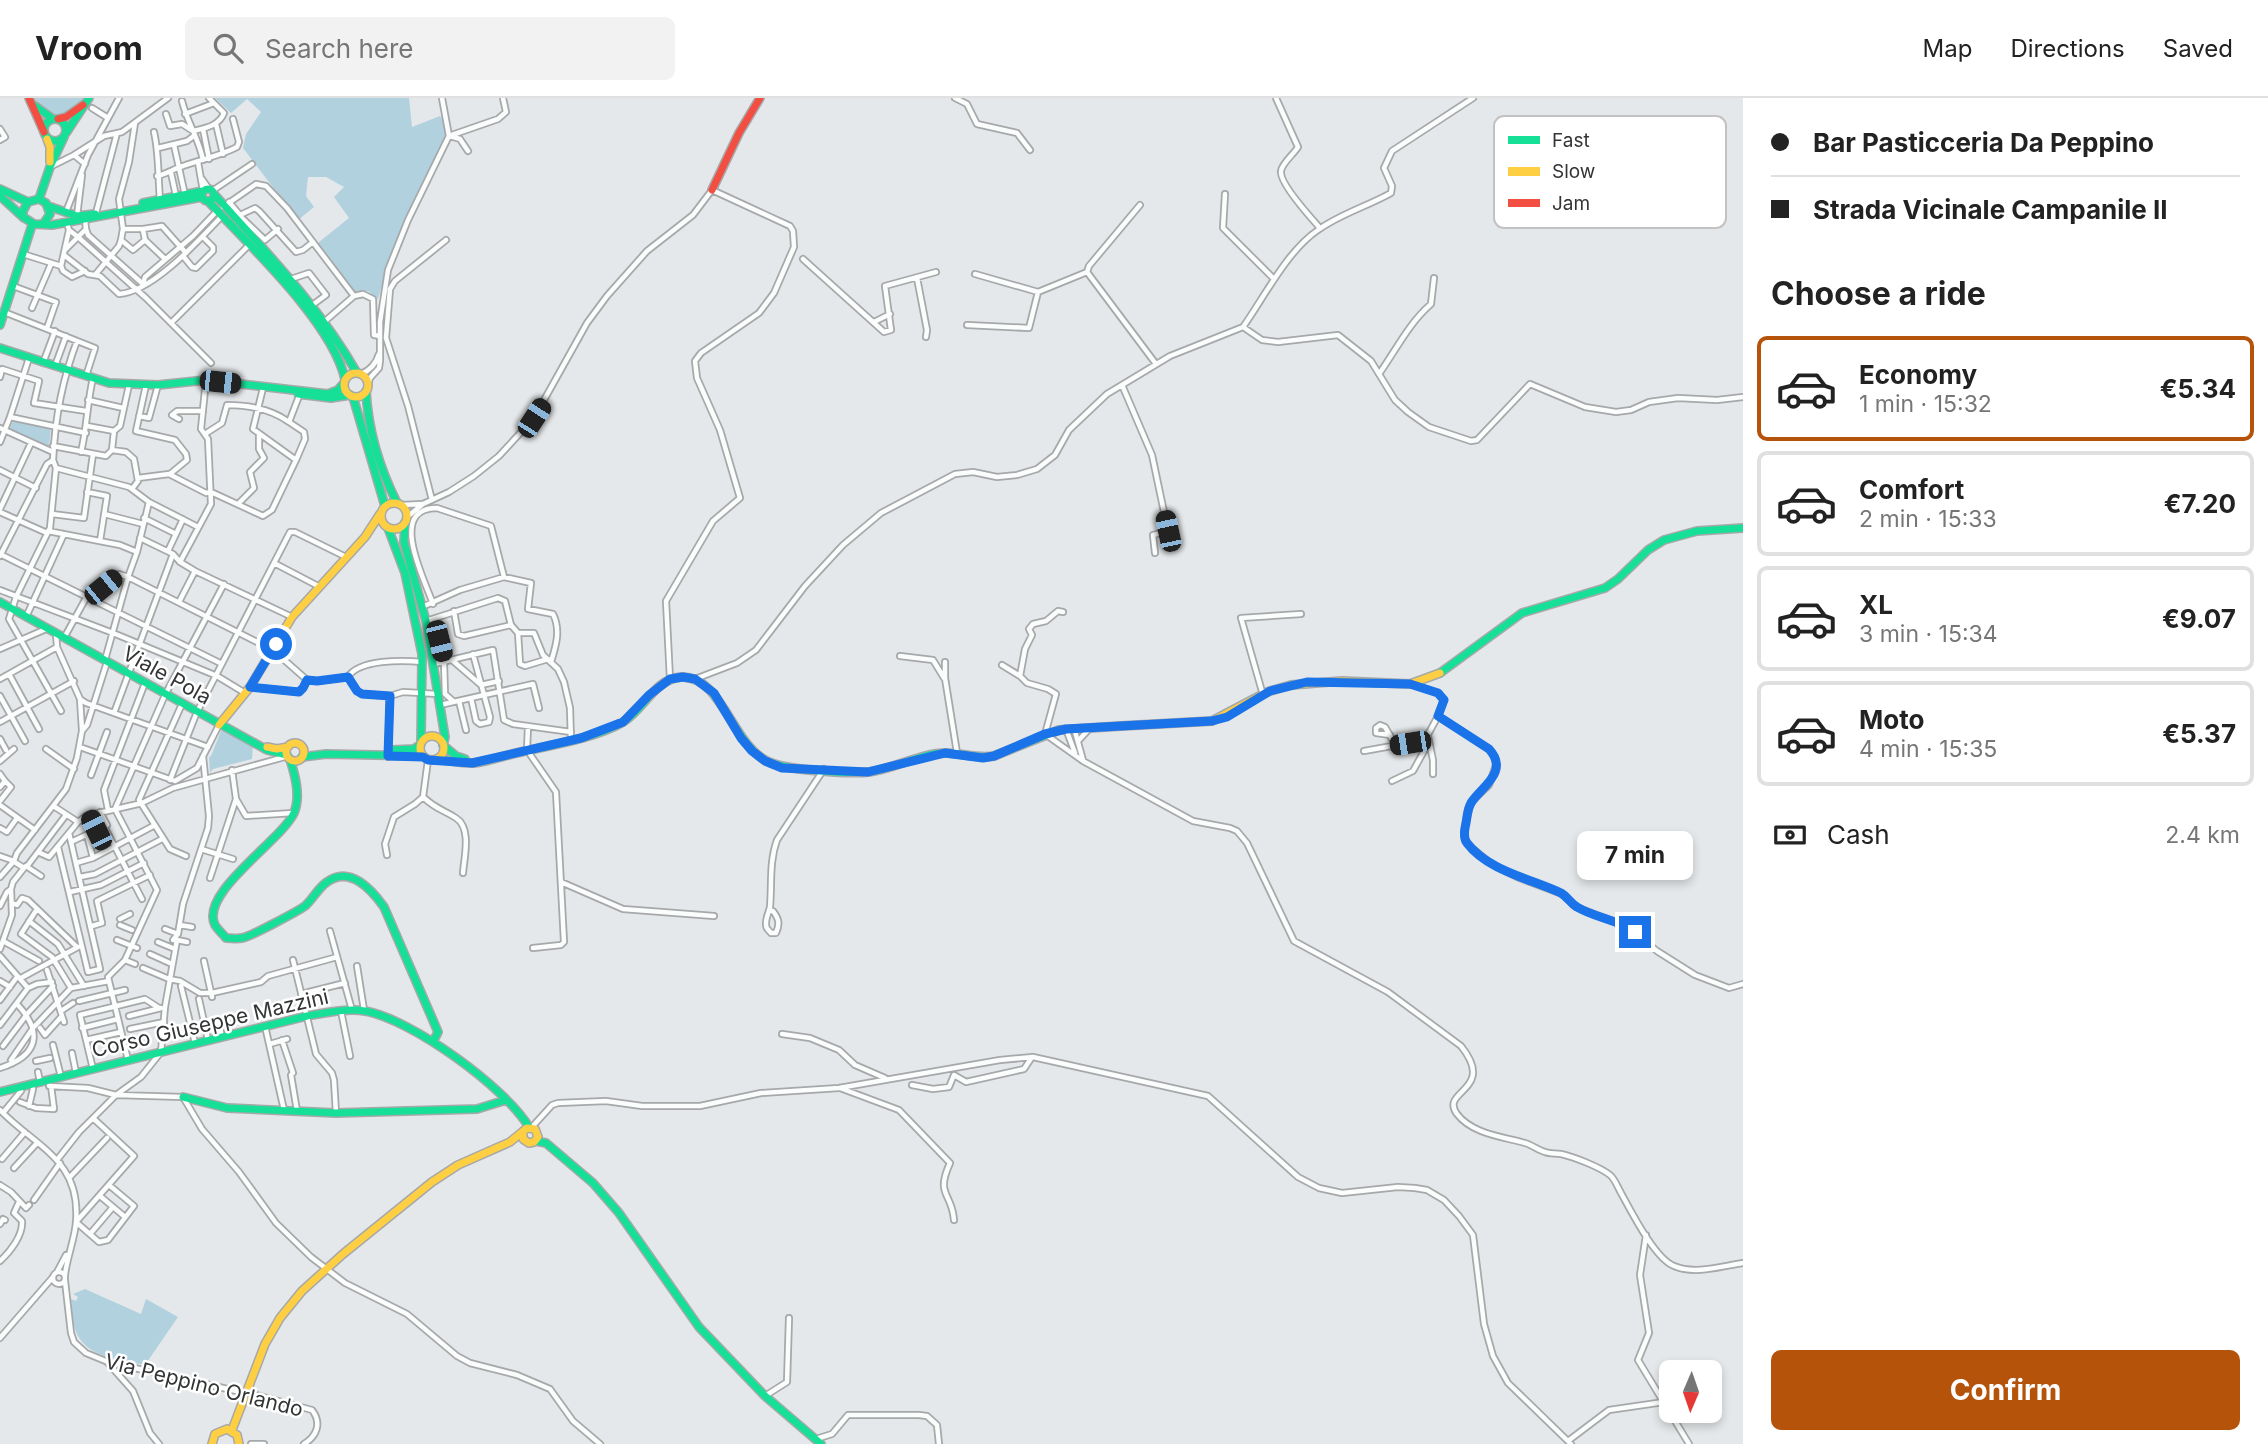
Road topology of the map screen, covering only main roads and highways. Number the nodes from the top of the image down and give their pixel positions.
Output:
1 (760, 98) edge
2 (30, 100) edge
3 (89, 103) edge
4 (56, 119) junction
5 (45, 134) junction
6 (65, 135) junction
7 (50, 167) junction
8 (0, 189) edge
9 (712, 190) road end
10 (208, 194) junction
11 (2, 198) edge
12 (39, 199) junction
13 (28, 202) junction
14 (48, 206) junction
15 (223, 209) junction
16 (120, 210) junction
17 (25, 218) junction
18 (81, 218) junction
19 (44, 223) junction
20 (32, 225) junction
21 (0, 325) edge
22 (0, 348) edge
23 (359, 373) junction
24 (345, 381) junction
25 (367, 390) junction
26 (300, 393) junction
27 (352, 396) junction
28 (399, 504) junction
29 (385, 506) junction
30 (380, 514) junction
31 (406, 520) junction
32 (388, 528) junction
33 (1743, 528) edge
34 (365, 537) junction
35 (0, 602) edge
36 (219, 725) junction
37 (421, 744) junction
38 (443, 745) junction
39 (302, 746) junction
40 (288, 754) junction
41 (326, 754) junction
42 (388, 756) junction
43 (301, 758) junction
44 (429, 758) junction
45 (481, 761) junction
46 (295, 782) junction
47 (433, 1042) junction
48 (0, 1092) edge
49 (184, 1097) road end
50 (506, 1100) junction
51 (530, 1133) junction
52 (232, 1430) junction
53 (818, 1441) edge
54 (212, 1444) edge
55 (239, 1444) edge

1 - 9 main road
2 - 4 main road
2 - 5 main road
3 - 4 main road
3 - 6 main road
4 - 5 main road
4 - 6 main road
5 - 6 main road
5 - 7 main road
6 - 7 main road
7 - 12 main road
8 - 13 main road
10 - 15 main road
10 - 16 main road
10 - 16 main road
11 - 17 main road
12 - 13 main road
12 - 14 main road
13 - 17 main road
14 - 18 main road
14 - 19 main road
15 - 23 main road
15 - 24 main road
16 - 18 main road
16 - 18 main road
17 - 20 main road
18 - 19 main road
19 - 20 main road
20 - 21 main road
22 - 26 main road
23 - 24 main road
23 - 25 main road
24 - 26 main road
24 - 27 main road
25 - 27 main road
25 - 28 main road
26 - 27 main road
27 - 29 main road
28 - 29 main road
28 - 31 main road
29 - 30 main road
30 - 32 main road
30 - 34 main road
31 - 32 main road
31 - 38 main road
32 - 34 main road
32 - 37 main road
33 - 45 main road
34 - 36 main road
35 - 36 main road, Viale Pola
36 - 40 main road, Viale Pola
37 - 38 main road
37 - 42 main road
37 - 44 main road
38 - 44 main road
38 - 45 main road
39 - 40 main road
39 - 41 main road
39 - 43 main road
40 - 43 main road
40 - 46 main road
41 - 42 main road
41 - 43 main road
42 - 44 main road
43 - 46 main road
44 - 45 main road
46 - 47 main road
47 - 48 main road, Corso Giuseppe Mazzini
47 - 50 main road, Corso Giuseppe Mazzini
49 - 50 main road
50 - 51 main road, Corso Giuseppe Mazzini
51 - 52 main road
51 - 53 main road
52 - 54 main road
52 - 55 main road

